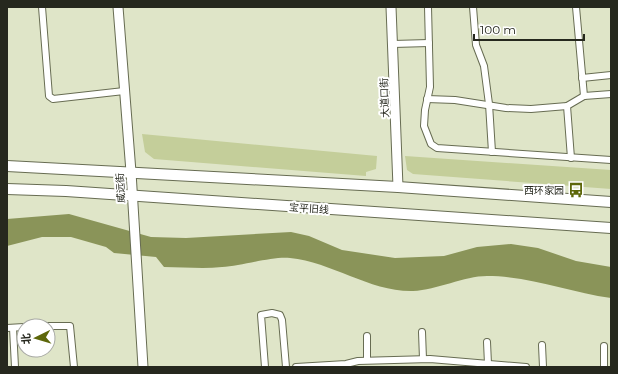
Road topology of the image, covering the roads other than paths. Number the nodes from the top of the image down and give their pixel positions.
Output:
1 (42, 7) edge
2 (118, 7) edge
3 (391, 7) edge
4 (428, 7) edge
5 (473, 7) edge
6 (576, 7) edge
7 (429, 43) junction
8 (393, 44) junction
9 (611, 75) edge
10 (582, 78) junction
11 (124, 91) junction
12 (611, 94) edge
13 (584, 96) junction
14 (427, 99) junction
15 (490, 104) junction
16 (567, 106) junction
17 (492, 152) junction
18 (571, 158) junction
19 (611, 160) edge
20 (7, 166) edge
21 (131, 172) junction
22 (398, 187) junction
23 (7, 190) edge
24 (132, 196) junction
25 (611, 202) edge
26 (611, 228) edge
27 (56, 326) edge
28 (10, 328) edge
29 (422, 332) dead end
30 (367, 336) dead end
31 (487, 342) dead end
32 (542, 345) dead end
33 (604, 346) dead end
34 (423, 359) junction
35 (368, 360) junction
36 (488, 364) junction
37 (346, 365) edge
38 (473, 365) edge
39 (15, 367) edge
40 (74, 367) edge
41 (143, 367) edge
42 (265, 367) edge
43 (286, 367) edge
44 (296, 367) edge
45 (526, 367) edge
46 (543, 367) edge
47 (604, 367) edge

1 - 11 street
2 - 11 street, 威远街
3 - 8 street, 大道口街
4 - 7 street
5 - 15 street
6 - 10 street
7 - 8 street
7 - 14 street
8 - 22 street, 大道口街
9 - 10 street
10 - 13 street
11 - 21 street, 威远街
12 - 13 street
13 - 16 street
14 - 15 street
14 - 17 street
15 - 16 street
15 - 17 street
16 - 18 street
17 - 18 street
18 - 19 street
20 - 21 main road
21 - 22 main road
21 - 24 street, 威远街
22 - 25 main road
23 - 24 main road, 宝平旧线
24 - 26 main road, 宝平旧线
24 - 41 street, 威远街
27 - 40 street
28 - 39 street
29 - 34 street
30 - 35 street
31 - 36 street
32 - 46 street
33 - 47 street
34 - 35 street
34 - 38 street
35 - 37 street
36 - 38 street
36 - 45 street
37 - 44 street
42 - 43 street

